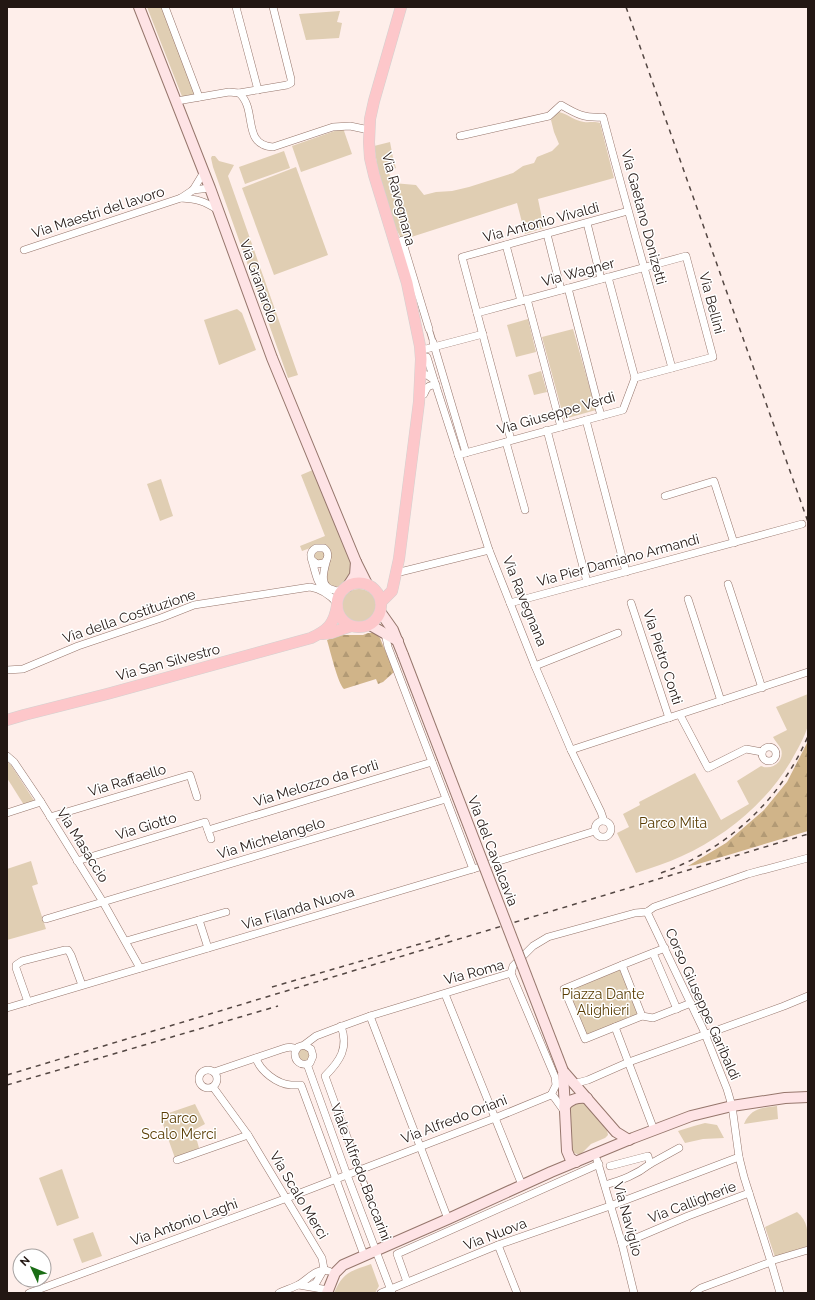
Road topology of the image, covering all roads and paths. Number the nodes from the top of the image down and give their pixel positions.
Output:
1 (139, 7) edge
2 (165, 7) edge
3 (236, 7) edge
4 (273, 7) edge
5 (402, 7) edge
6 (258, 90) junction
7 (238, 93) junction
8 (198, 97) junction
9 (176, 101) junction
10 (369, 130) junction
11 (460, 136) dead end
12 (204, 172) junction
13 (210, 188) junction
14 (192, 190) junction
15 (181, 198) junction
16 (197, 199) junction
17 (218, 211) junction
18 (628, 211) junction
19 (587, 223) junction
20 (547, 234) junction
21 (402, 240) dead end
22 (506, 245) junction
23 (24, 250) dead end
24 (686, 256) joint
25 (645, 267) junction
26 (605, 278) junction
27 (411, 282) junction
28 (565, 289) junction
29 (410, 295) junction
30 (524, 300) junction
31 (477, 313) junction
32 (429, 329) joint
33 (483, 334) junction
34 (430, 349) junction
35 (672, 368) junction
36 (429, 378) junction
37 (635, 378) junction
38 (601, 416) junction
39 (586, 420) junction
40 (416, 424) junction
41 (562, 427) junction
42 (547, 430) junction
43 (508, 441) junction
44 (466, 453) junction
45 (458, 455) junction
46 (665, 496) dead end
47 (525, 510) dead end
48 (802, 524) dead end
49 (734, 543) junction
50 (489, 550) junction
51 (327, 559) junction
52 (312, 560) junction
53 (356, 562) junction
54 (626, 572) junction
55 (396, 573) junction
56 (317, 578) junction
57 (587, 582) junction
58 (728, 584) dead end
59 (369, 586) junction
60 (310, 587) junction
61 (347, 587) junction
62 (325, 592) junction
63 (688, 599) dead end
64 (510, 603) junction
65 (631, 603) dead end
66 (337, 604) junction
67 (381, 607) junction
68 (370, 625) junction
69 (351, 626) junction
70 (385, 633) junction
71 (618, 633) dead end
72 (319, 634) junction
73 (398, 641) junction
74 (535, 666) junction
75 (7, 670) edge
76 (808, 672) edge
77 (762, 688) junction
78 (721, 701) junction
79 (24, 715) junction
80 (680, 715) junction
81 (7, 716) edge
82 (669, 718) junction
83 (7, 720) edge
84 (570, 750) junction
85 (762, 752) dead end
86 (7, 757) edge
87 (432, 762) junction
88 (197, 797) dead end
89 (446, 799) junction
90 (41, 802) junction
91 (7, 813) edge
92 (50, 817) junction
93 (604, 821) junction
94 (208, 830) junction
95 (595, 831) junction
96 (210, 838) dead end
97 (808, 858) edge
98 (77, 861) junction
99 (473, 869) junction
100 (103, 902) junction
101 (226, 912) dead end
102 (647, 912) junction
103 (46, 919) dead end
104 (199, 920) junction
105 (126, 941) junction
106 (208, 948) junction
107 (665, 948) junction
108 (654, 953) junction
109 (622, 965) junction
110 (140, 968) junction
111 (511, 972) junction
112 (82, 985) junction
113 (445, 994) junction
114 (808, 996) edge
115 (28, 1002) junction
116 (691, 1002) junction
117 (7, 1008) edge
118 (677, 1009) junction
119 (370, 1016) junction
120 (642, 1016) junction
121 (341, 1026) junction
122 (615, 1027) junction
123 (706, 1034) junction
124 (304, 1045) junction
125 (296, 1049) junction
126 (256, 1058) junction
127 (629, 1062) junction
128 (307, 1064) junction
129 (563, 1071) junction
130 (214, 1072) junction
131 (573, 1084) junction
132 (213, 1087) junction
133 (550, 1095) junction
134 (808, 1097) edge
135 (587, 1098) junction
136 (732, 1106) junction
137 (564, 1109) junction
138 (495, 1118) junction
139 (612, 1128) junction
140 (654, 1130) junction
141 (248, 1135) junction
142 (629, 1140) junction
143 (421, 1147) junction
144 (679, 1148) dead end
145 (566, 1151) junction
146 (595, 1154) junction
147 (739, 1157) junction
148 (178, 1160) dead end
149 (580, 1160) junction
150 (599, 1164) junction
151 (650, 1164) junction
152 (610, 1166) dead end
153 (359, 1170) junction
154 (551, 1172) junction
155 (347, 1175) junction
156 (540, 1178) junction
157 (336, 1179) junction
158 (522, 1185) junction
159 (605, 1185) junction
160 (544, 1188) junction
161 (749, 1194) junction
162 (287, 1198) junction
163 (481, 1203) junction
164 (610, 1206) junction
165 (485, 1214) junction
166 (448, 1219) junction
167 (622, 1244) junction
168 (388, 1245) junction
169 (498, 1245) junction
170 (376, 1250) junction
171 (808, 1250) edge
172 (364, 1255) junction
173 (771, 1262) junction
174 (324, 1269) junction
175 (335, 1273) junction
176 (407, 1282) junction
177 (299, 1285) junction
178 (307, 1286) junction
179 (46, 1290) edge
180 (327, 1291) edge
181 (391, 1291) edge
182 (29, 1293) edge
183 (280, 1293) edge
184 (314, 1293) edge
185 (381, 1293) edge
186 (517, 1293) edge
187 (634, 1293) edge
188 (694, 1293) edge
189 (780, 1293) edge

1 - 9 main road, Via Granarolo
2 - 8 street
3 - 6 street
4 - 6 street
5 - 10 main road, Via Ravegnana
6 - 7 street
7 - 8 street
7 - 10 street
8 - 9 street
9 - 12 main road, Via Granarolo
10 - 27 main road, Via Ravegnana
11 - 18 street, Via Gaetano Donizetti
12 - 13 main road, Via Granarolo
12 - 14 street, Via Maestri del lavoro
13 - 14 street, Via Maestri del lavoro
13 - 16 street
13 - 17 main road, Via Granarolo
14 - 15 street, Via Maestri del lavoro
15 - 16 street, Via Maestri del lavoro
15 - 23 street, Via Maestri del lavoro
16 - 17 street, Via Maestri del lavoro
17 - 53 main road, Via Granarolo
18 - 19 street, Via Antonio Vivaldi
18 - 25 street, Via Gaetano Donizetti
19 - 20 street, Via Antonio Vivaldi
19 - 26 street
20 - 22 street, Via Antonio Vivaldi
20 - 28 street
21 - 27 street, Via Ravegnana
22 - 30 street
22 - 31 street, Via Antonio Vivaldi
24 - 25 street, Via Wagner
24 - 35 street, Via Bellini
25 - 26 street, Via Wagner
25 - 35 street, Via Gaetano Donizetti
26 - 28 street, Via Wagner
26 - 37 street
27 - 29 main road, Via Ravegnana
27 - 32 street, Via Ravegnana
28 - 30 street, Via Wagner
28 - 38 street
29 - 34 main road, Via Ravegnana
29 - 36 main road, Via Ravegnana
30 - 31 street, Via Wagner
30 - 41 street
31 - 33 street
32 - 34 street, Via Ravegnana
33 - 34 street
33 - 43 street
34 - 36 main road, Via Ravegnana
34 - 44 street, Via Ravegnana
35 - 37 street
36 - 40 main road
36 - 40 main road
36 - 45 street, Via Ravegnana
37 - 38 street, Via Giuseppe Verdi
38 - 39 street, Via Giuseppe Verdi
39 - 41 street, Via Giuseppe Verdi
39 - 54 street
40 - 55 main road
41 - 42 street, Via Giuseppe Verdi
42 - 43 street, Via Giuseppe Verdi
42 - 57 street
43 - 44 street, Via Giuseppe Verdi
43 - 47 street
44 - 45 street, Via Giuseppe Verdi
45 - 50 street, Via Ravegnana
46 - 49 street
48 - 49 street, Via Pier Damiano Armandi
49 - 54 street, Via Pier Damiano Armandi
50 - 55 street
50 - 64 street, Via Ravegnana
51 - 52 street
51 - 52 street
51 - 61 street
52 - 56 street, Via della Costituzione
53 - 59 main road, Via Granarolo
53 - 61 main road
54 - 57 street, Via Pier Damiano Armandi
55 - 59 main road
55 - 67 main road
56 - 60 street
56 - 62 street, Via della Costituzione
57 - 64 street, Via Pier Damiano Armandi
58 - 77 street
59 - 61 main road
59 - 67 main road
60 - 62 street, Via della Costituzione
60 - 75 street, Via della Costituzione
61 - 66 main road
62 - 66 street, Via della Costituzione
63 - 78 street
64 - 74 street, Via Ravegnana
65 - 82 street, Via Pietro Conti
66 - 69 main road
66 - 72 main road, Via San Silvestro
67 - 68 main road
67 - 73 main road, Via del Cavalcavia
68 - 69 main road
68 - 70 main road
69 - 72 main road, Via San Silvestro
70 - 73 main road
70 - 87 street, Via del Cavalcavia
71 - 74 street
72 - 79 main road, Via San Silvestro
73 - 129 main road, Via del Cavalcavia, bridge
74 - 84 street, Via Ravegnana
76 - 77 street
77 - 78 street
78 - 80 street
79 - 81 main road, Via San Silvestro
79 - 83 main road, Via San Silvestro
80 - 82 street
80 - 85 street
82 - 84 street
84 - 93 street, Via Ravegnana
86 - 90 street, Via Masaccio
87 - 89 street, Via del Cavalcavia
87 - 94 street, Via Melozzo da Forlì
88 - 92 street, Via Raffaello
89 - 99 street, Via del Cavalcavia
89 - 100 street, Via Michelangelo
90 - 91 street, Via Masaccio
90 - 92 street, Via Masaccio
92 - 98 street, Via Masaccio
93 - 95 street
93 - 95 street, Via Ravegnana
94 - 96 street
94 - 98 street, Via Giotto
95 - 99 street, Via Filanda Nuova
97 - 102 street
98 - 100 street, Via Masaccio
99 - 106 street, Via Filanda Nuova
100 - 103 street, Via Masaccio
100 - 105 street, Via Masaccio
101 - 104 street
102 - 107 street, Corso Giuseppe Garibaldi
102 - 111 street
104 - 105 street
104 - 106 street
105 - 110 street, Via Masaccio
106 - 110 street, Via Filanda Nuova
107 - 108 street
107 - 116 street, Corso Giuseppe Garibaldi
108 - 109 street
108 - 118 street, Corso Giuseppe Garibaldi
109 - 120 street
109 - 122 street
110 - 112 street, Via Filanda Nuova
111 - 113 street, Via Roma
111 - 133 street, Via Roma
112 - 115 street, Via Filanda Nuova
112 - 115 street
113 - 119 street, Via Roma
113 - 138 street
114 - 123 street
115 - 117 street, Via Filanda Nuova
116 - 118 street
116 - 123 street, Corso Giuseppe Garibaldi
118 - 120 street
119 - 121 street, Via Roma
119 - 143 street
120 - 122 street
121 - 124 street, Via Roma
121 - 153 street, Viale Alfredo Baccarini
122 - 127 street
123 - 127 street
123 - 136 street, Corso Giuseppe Garibaldi
124 - 125 street
124 - 128 street
125 - 126 street
125 - 128 street
126 - 130 street
126 - 157 street, Viale Alfredo Baccarini
127 - 131 street
127 - 140 street
128 - 155 street, Viale Alfredo Baccarini
129 - 131 main road, Via del Cavalcavia
129 - 137 main road, Via del Cavalcavia
130 - 132 street
130 - 132 street
131 - 135 main road, Via del Cavalcavia
132 - 141 street, Via Scalo Merci
133 - 137 street
133 - 138 street, Via Alfredo Oriani
134 - 136 main road
135 - 137 main road
135 - 139 main road, Via del Cavalcavia
136 - 140 main road
136 - 147 street, Corso Giuseppe Garibaldi
137 - 145 main road, Via del Cavalcavia
138 - 143 street, Via Alfredo Oriani
138 - 158 street
139 - 142 main road, Via del Cavalcavia
139 - 149 main road
140 - 142 main road
141 - 148 street
141 - 162 street, Via Scalo Merci
142 - 146 main road
143 - 153 street, Via Alfredo Oriani
143 - 166 street
144 - 151 street
145 - 149 main road
145 - 154 main road
146 - 149 main road
146 - 150 street, Via Naviglio
147 - 161 street, Corso Giuseppe Garibaldi
147 - 164 street, Via Nuova
149 - 154 main road
150 - 159 street, Via Naviglio
150 - 160 street
151 - 152 street
151 - 159 street
153 - 155 street, Via Alfredo Oriani
153 - 168 street, Viale Alfredo Baccarini
154 - 156 main road
155 - 157 street, Via Antonio Laghi
155 - 170 street, Viale Alfredo Baccarini
156 - 158 main road
156 - 160 street
157 - 162 street, Via Antonio Laghi
157 - 172 street, Viale Alfredo Baccarini
158 - 163 main road
159 - 164 street, Via Naviglio
160 - 165 street
161 - 167 street, Via Calligherie
161 - 173 street, Corso Giuseppe Garibaldi
162 - 174 street, Via Scalo Merci
162 - 179 street, Via Antonio Laghi
163 - 165 street
163 - 166 main road
164 - 167 street, Via Naviglio
164 - 169 street, Via Nuova
165 - 176 street
166 - 168 main road
167 - 187 street, Via Naviglio
168 - 170 main road
169 - 176 street, Via Nuova
169 - 186 street
170 - 172 main road
170 - 181 street, Viale Alfredo Baccarini
171 - 173 street
172 - 175 main road
173 - 188 street
173 - 189 street, Corso Giuseppe Garibaldi
174 - 175 street
174 - 177 street
174 - 178 street
175 - 180 main road
176 - 181 street, Via Nuova
177 - 178 street
177 - 183 street
178 - 180 street
178 - 184 street
179 - 182 street, Via Antonio Laghi
181 - 185 street

